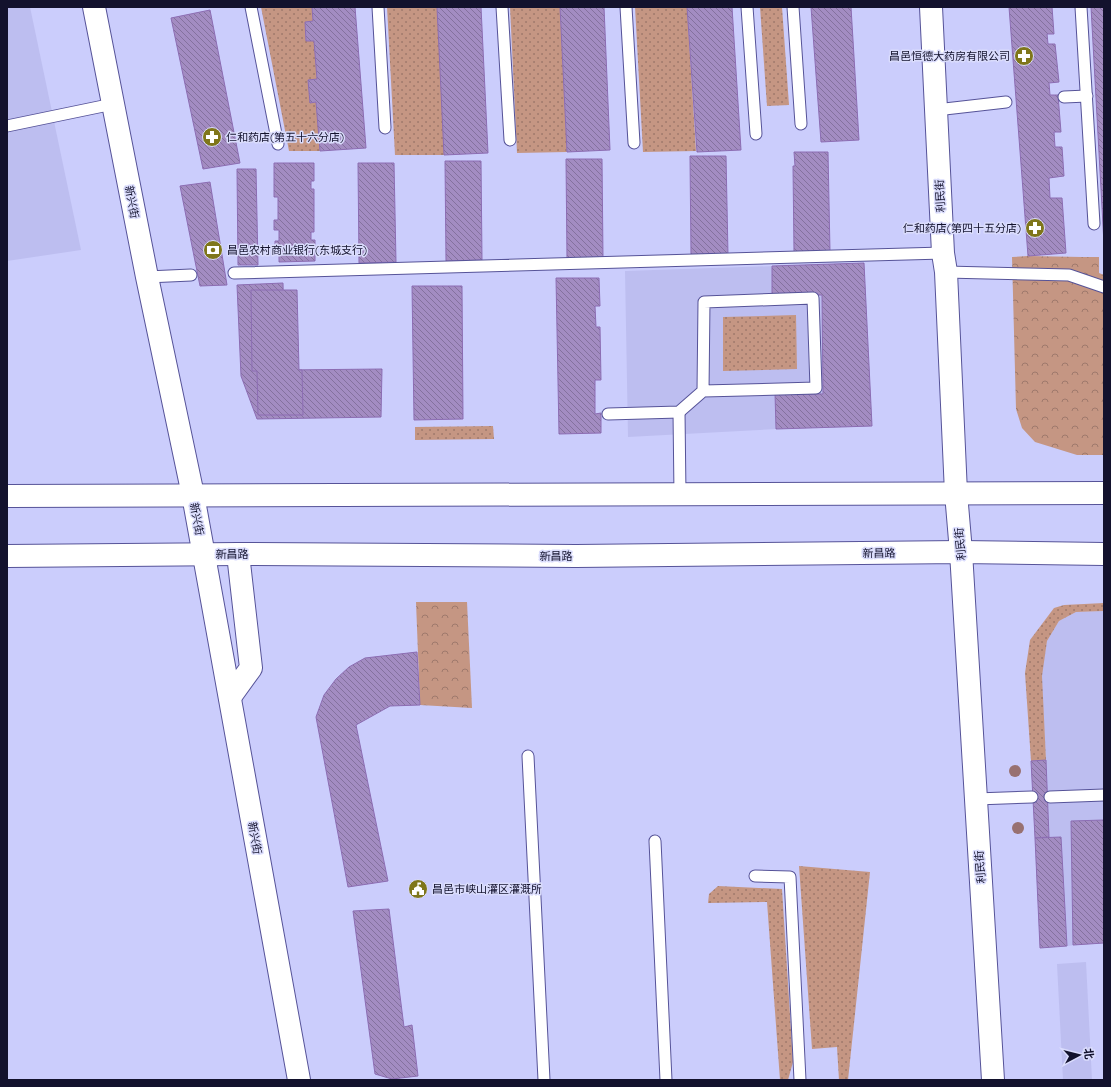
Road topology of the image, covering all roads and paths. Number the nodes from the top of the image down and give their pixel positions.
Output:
1 (94, 7) edge
2 (251, 7) edge
3 (378, 7) edge
4 (502, 7) edge
5 (626, 7) edge
6 (747, 7) edge
7 (793, 7) edge
8 (931, 7) edge
9 (1081, 7) edge
10 (1087, 96) junction
11 (1064, 98) dead end
12 (1006, 102) dead end
13 (113, 104) junction
14 (936, 110) junction
15 (801, 124) dead end
16 (7, 126) edge
17 (385, 128) dead end
18 (756, 134) dead end
19 (510, 140) dead end
20 (634, 143) dead end
21 (278, 144) dead end
22 (1094, 224) dead end
23 (944, 262) junction
24 (234, 273) dead end
25 (191, 275) dead end
26 (147, 277) junction
27 (1104, 287) edge
28 (703, 391) junction
29 (678, 412) junction
30 (608, 414) dead end
31 (956, 493) junction
32 (1104, 493) edge
33 (680, 495) junction
34 (7, 496) edge
35 (193, 496) junction
36 (961, 552) junction
37 (204, 554) junction
38 (238, 554) junction
39 (1104, 554) edge
40 (7, 556) edge
41 (230, 697) junction
42 (528, 756) dead end
43 (1104, 796) edge
44 (1032, 797) dead end
45 (1050, 797) dead end
46 (976, 799) junction
47 (655, 841) dead end
48 (755, 876) dead end
49 (299, 1080) edge
50 (544, 1080) edge
51 (666, 1080) edge
52 (800, 1080) edge
53 (993, 1080) edge

1 - 13 main road, 新兴街
2 - 21 lane
3 - 17 lane
4 - 19 lane
5 - 20 lane
6 - 18 lane
7 - 15 lane
8 - 14 main road, 利民街
9 - 10 lane
10 - 11 lane
10 - 22 lane
12 - 14 lane
13 - 16 lane
13 - 26 main road, 新兴街
14 - 23 main road, 利民街
23 - 24 lane
23 - 27 lane
23 - 31 main road, 利民街
25 - 26 lane
26 - 35 main road, 新兴街
28 - 28 lane
28 - 29 lane
29 - 30 lane
29 - 33 lane
31 - 32 main road
31 - 33 main road
31 - 36 main road, 利民街
33 - 35 main road
34 - 35 main road
35 - 37 main road, 新兴街
36 - 38 main road, 新昌路
36 - 39 main road, 新昌路
36 - 46 main road, 利民街
37 - 38 main road, 新昌路
37 - 40 main road, 新昌路
37 - 41 main road, 新兴街
38 - 41 main road
41 - 49 main road, 新兴街
42 - 50 lane
43 - 45 lane
44 - 46 lane
46 - 53 main road, 利民街
47 - 51 lane
48 - 52 lane

